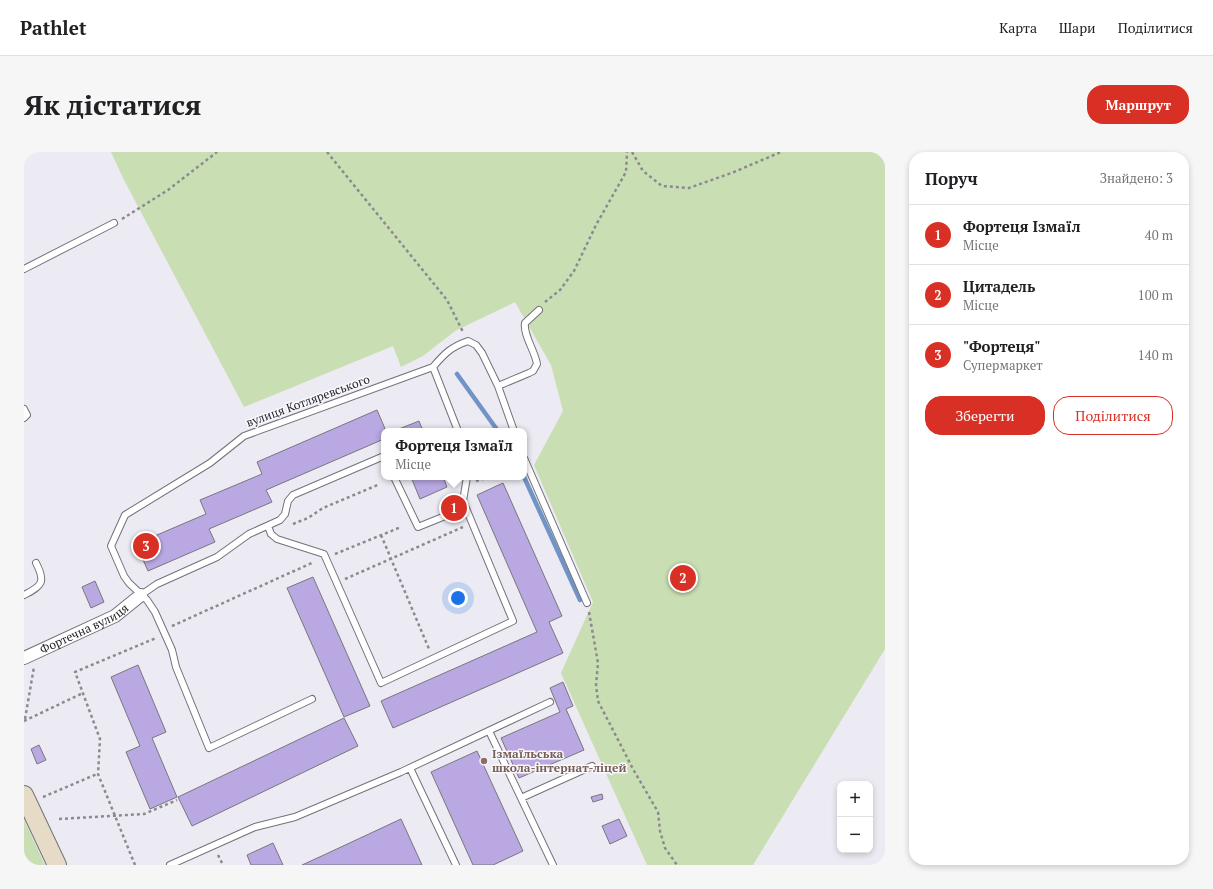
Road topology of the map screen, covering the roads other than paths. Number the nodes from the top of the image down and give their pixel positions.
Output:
1 (114, 223) road end
2 (24, 269) edge
3 (540, 310) dead end
4 (434, 367) junction
5 (498, 386) junction
6 (24, 409) edge
7 (24, 418) edge
8 (457, 428) edge
9 (513, 428) edge
10 (381, 457) edge
11 (527, 465) edge
12 (395, 480) edge
13 (466, 480) edge
14 (465, 508) junction
15 (268, 526) junction
16 (36, 563) dead end
17 (24, 595) edge
18 (141, 595) junction
19 (587, 603) road end
20 (29, 661) edge
21 (312, 699) dead end
22 (550, 702) dead end
23 (489, 731) junction
24 (592, 766) dead end
25 (410, 768) junction
26 (32, 797) edge
27 (521, 798) junction
28 (58, 865) edge
29 (170, 865) edge
30 (456, 865) edge
31 (553, 865) edge

1 - 2 lane
3 - 5 lane
4 - 5 lane
4 - 8 lane
4 - 18 lane, вулиця Котляревського
5 - 9 lane
6 - 7 lane
10 - 15 lane
11 - 19 lane
12 - 14 lane
13 - 14 lane
14 - 15 lane
15 - 18 lane
16 - 17 lane
18 - 20 street, Фортечна вулиця
18 - 21 lane
22 - 23 lane
23 - 25 lane
23 - 27 lane
24 - 27 lane
25 - 29 lane
25 - 30 lane
26 - 28 street
27 - 31 lane

